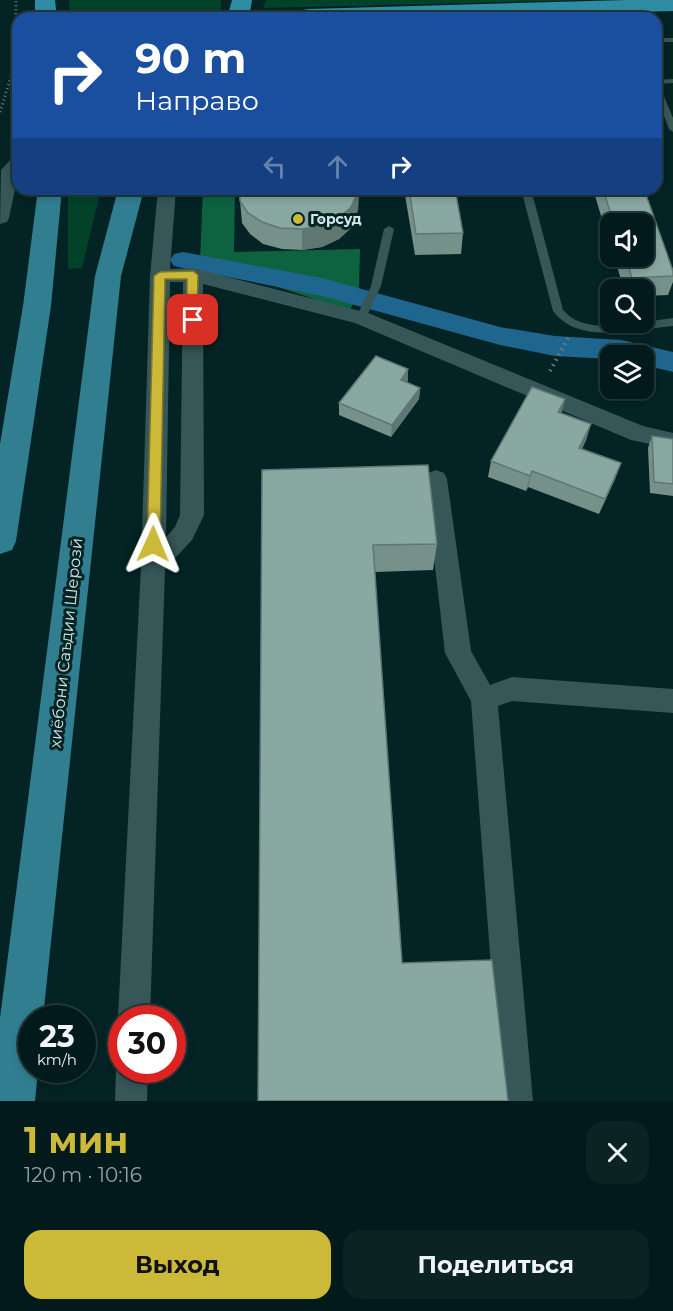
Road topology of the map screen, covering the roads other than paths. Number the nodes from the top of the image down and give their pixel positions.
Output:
1 (673, 5) edge
2 (525, 12) edge
3 (662, 100) edge
4 (673, 129) edge
5 (9, 165) edge
6 (49, 195) edge
7 (130, 195) edge
8 (167, 195) edge
9 (528, 195) edge
10 (0, 218) edge
11 (389, 230) dead end
12 (193, 275) junction
13 (160, 276) junction
14 (364, 312) junction
15 (673, 322) edge
16 (673, 441) edge
17 (436, 479) dead end
18 (0, 541) edge
19 (153, 566) junction
20 (484, 699) junction
21 (673, 701) edge
22 (135, 1005) edge
23 (132, 1083) edge
24 (12, 1101) edge
25 (131, 1101) edge
26 (517, 1101) edge

1 - 2 highway
3 - 4 lane
5 - 10 street
6 - 18 main road
7 - 24 main road, хиёбони Саъдии Шерозӣ
8 - 13 street
9 - 15 lane
11 - 14 lane
12 - 13 street
12 - 14 street
12 - 19 street
13 - 19 street
14 - 16 street
17 - 20 street
19 - 22 street
20 - 21 street
20 - 26 street
23 - 25 street

